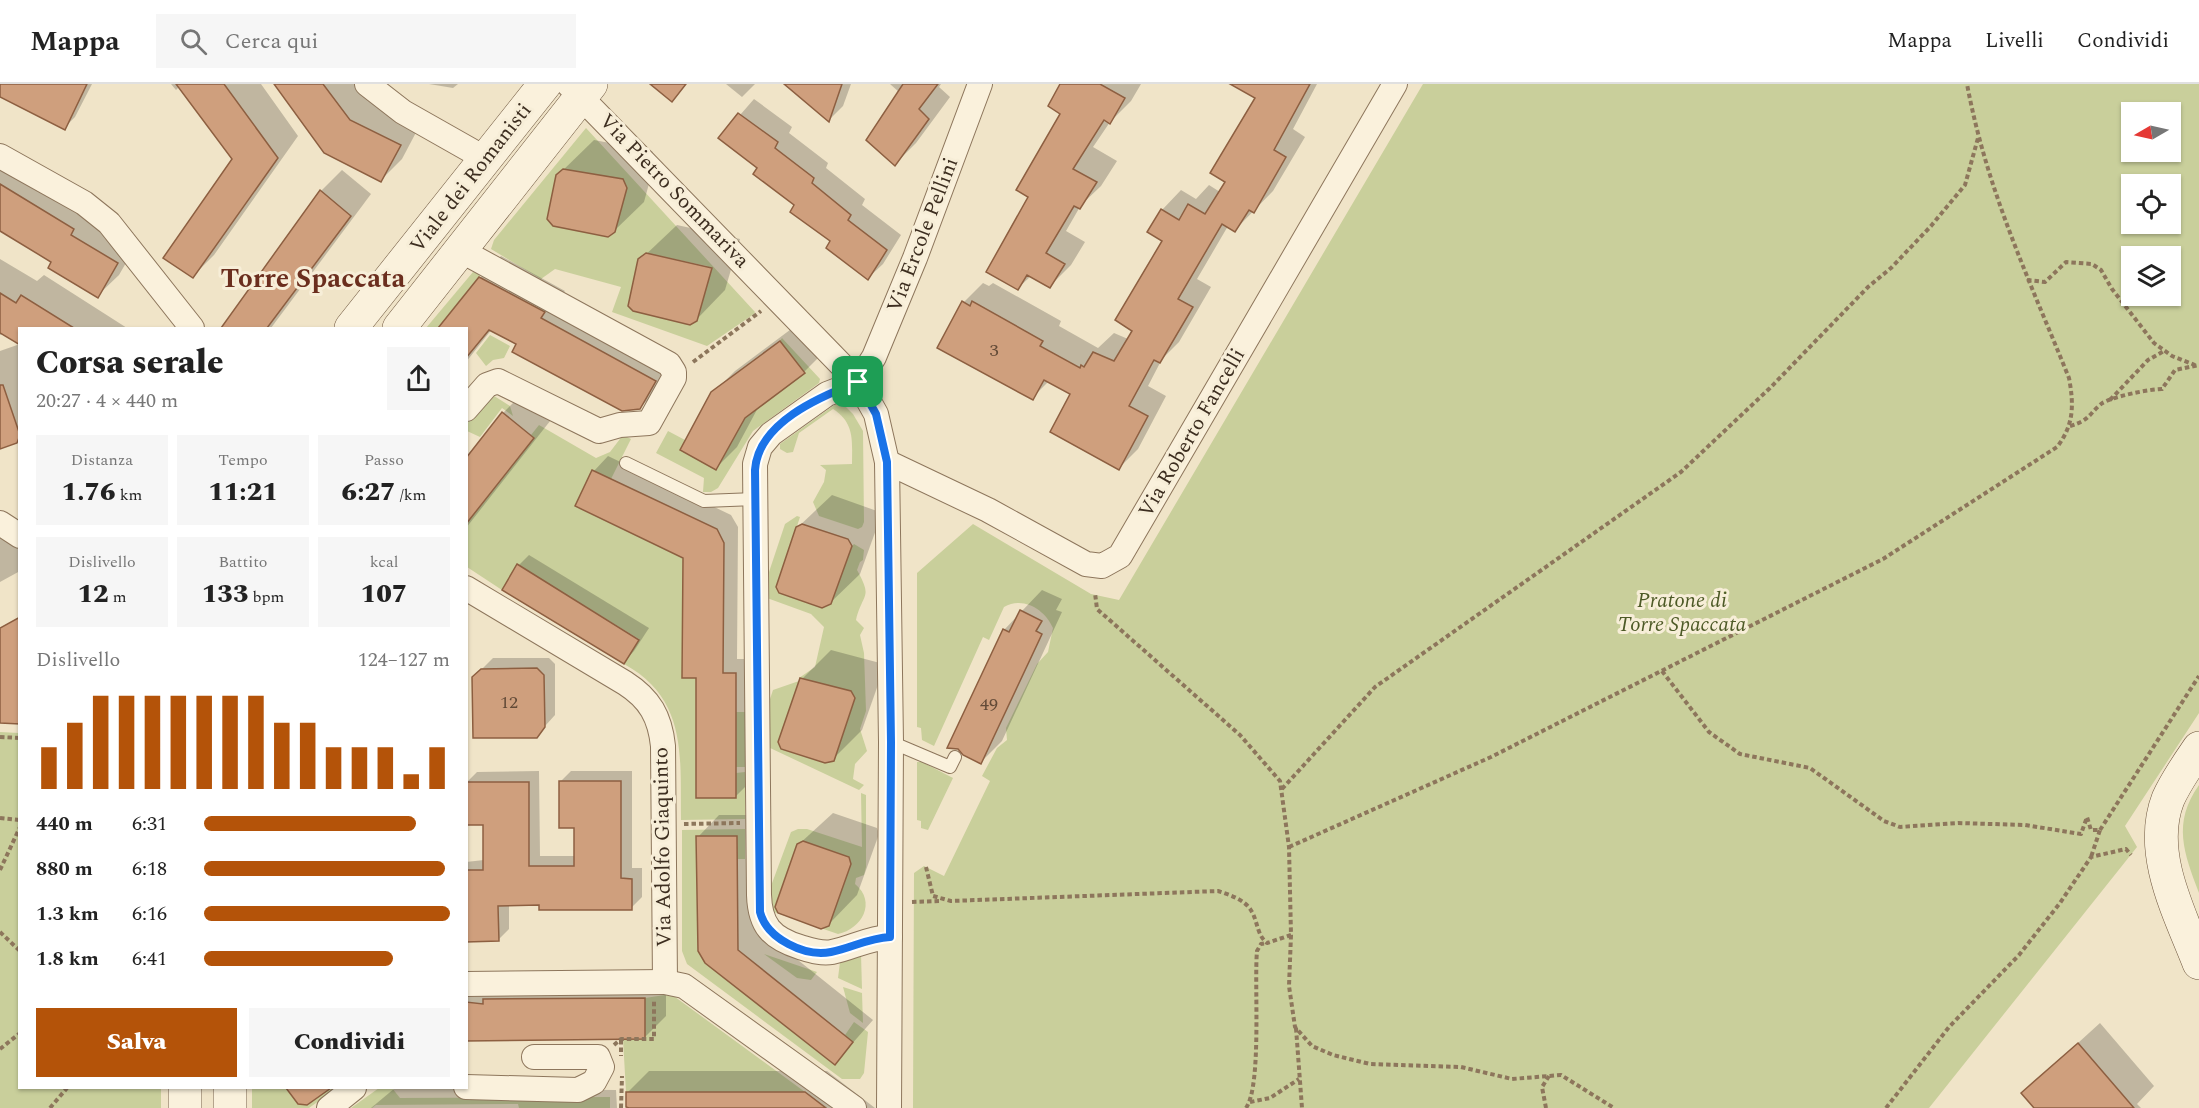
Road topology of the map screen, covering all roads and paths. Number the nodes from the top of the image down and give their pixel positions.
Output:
1 (367, 84) edge
2 (545, 84) edge
3 (980, 84) edge
4 (1395, 84) edge
5 (1968, 84) edge
6 (580, 88) edge
7 (1978, 137) junction
8 (0, 156) edge
9 (486, 159) junction
10 (460, 250) junction
11 (2027, 280) junction
12 (778, 299) junction
13 (191, 327) edge
14 (352, 327) edge
15 (400, 327) edge
16 (2164, 351) junction
17 (2197, 365) edge
18 (674, 378) junction
19 (858, 382) junction
20 (2110, 401) junction
21 (468, 407) edge
22 (2070, 426) junction
23 (887, 462) junction
24 (626, 463) dead end
25 (755, 499) junction
26 (0, 523) edge
27 (18, 535) edge
28 (468, 589) edge
29 (1095, 593) dead end
30 (1662, 671) junction
31 (2199, 676) edge
32 (0, 738) edge
33 (18, 738) edge
34 (891, 742) junction
35 (2199, 748) edge
36 (955, 757) dead end
37 (1282, 789) junction
38 (0, 818) edge
39 (18, 820) edge
40 (759, 823) junction
41 (664, 824) junction
42 (2100, 830) junction
43 (18, 831) edge
44 (1289, 847) junction
45 (2131, 855) dead end
46 (2091, 857) junction
47 (926, 867) dead end
48 (0, 870) edge
49 (948, 901) junction
50 (912, 902) dead end
51 (0, 932) edge
52 (1291, 935) junction
53 (890, 937) junction
54 (1267, 943) junction
55 (18, 949) edge
56 (2199, 963) edge
57 (659, 982) junction
58 (468, 984) edge
59 (1295, 1027) junction
60 (18, 1036) edge
61 (621, 1039) dead end
62 (0, 1049) edge
63 (534, 1057) dead end
64 (1549, 1076) junction
65 (1299, 1079) junction
66 (468, 1088) edge
67 (66, 1089) edge
68 (185, 1089) edge
69 (230, 1089) edge
70 (353, 1089) edge
71 (622, 1090) dead end
72 (1250, 1102) junction
73 (50, 1108) edge
74 (185, 1108) edge
75 (230, 1108) edge
76 (329, 1108) edge
77 (621, 1108) edge
78 (854, 1108) edge
79 (889, 1108) edge
80 (1246, 1108) edge
81 (1302, 1108) edge
82 (1546, 1108) edge
83 (1614, 1108) edge
84 (1886, 1108) edge

1 - 9 street
2 - 9 street, Viale dei Romanisti
3 - 19 street, Via Ercole Pellini
4 - 23 street, Via Roberto Fancelli
5 - 7 path
6 - 10 street, Viale dei Romanisti
6 - 12 street, Via Pietro Sommariva
7 - 11 path
7 - 37 path
8 - 13 street
9 - 14 street, Viale dei Romanisti
10 - 15 street, Viale dei Romanisti
10 - 18 street
11 - 16 path
11 - 22 path
12 - 18 path
12 - 19 street, Via Pietro Sommariva
16 - 17 path
16 - 20 path
17 - 20 path
18 - 21 street
19 - 23 street, Via Pietro Sommariva
19 - 25 street
20 - 22 path
22 - 30 path
23 - 34 street, Via Pietro Sommariva
24 - 25 lane
25 - 40 street
26 - 27 street
28 - 41 street, Via Adolfo Giaquinto
29 - 37 path
30 - 42 path
30 - 44 path
31 - 42 path
32 - 33 path
34 - 36 lane
34 - 53 street, Via Pietro Sommariva
35 - 56 street
37 - 44 path
38 - 39 path
40 - 41 path
40 - 53 street
41 - 57 street, Via Adolfo Giaquinto
42 - 46 path
43 - 48 path
44 - 52 path
45 - 46 path
46 - 84 path
47 - 49 path
49 - 50 path
49 - 54 path
51 - 55 path
52 - 54 path
52 - 59 path
53 - 79 street, Via Pietro Sommariva
54 - 72 path
57 - 58 street
57 - 61 path
57 - 78 street
59 - 64 path
59 - 65 path
60 - 62 path
63 - 66 street
64 - 82 path
64 - 83 path
65 - 72 path
65 - 81 path
67 - 73 path
68 - 74 street
69 - 75 street
70 - 76 street
71 - 77 path
72 - 80 path

